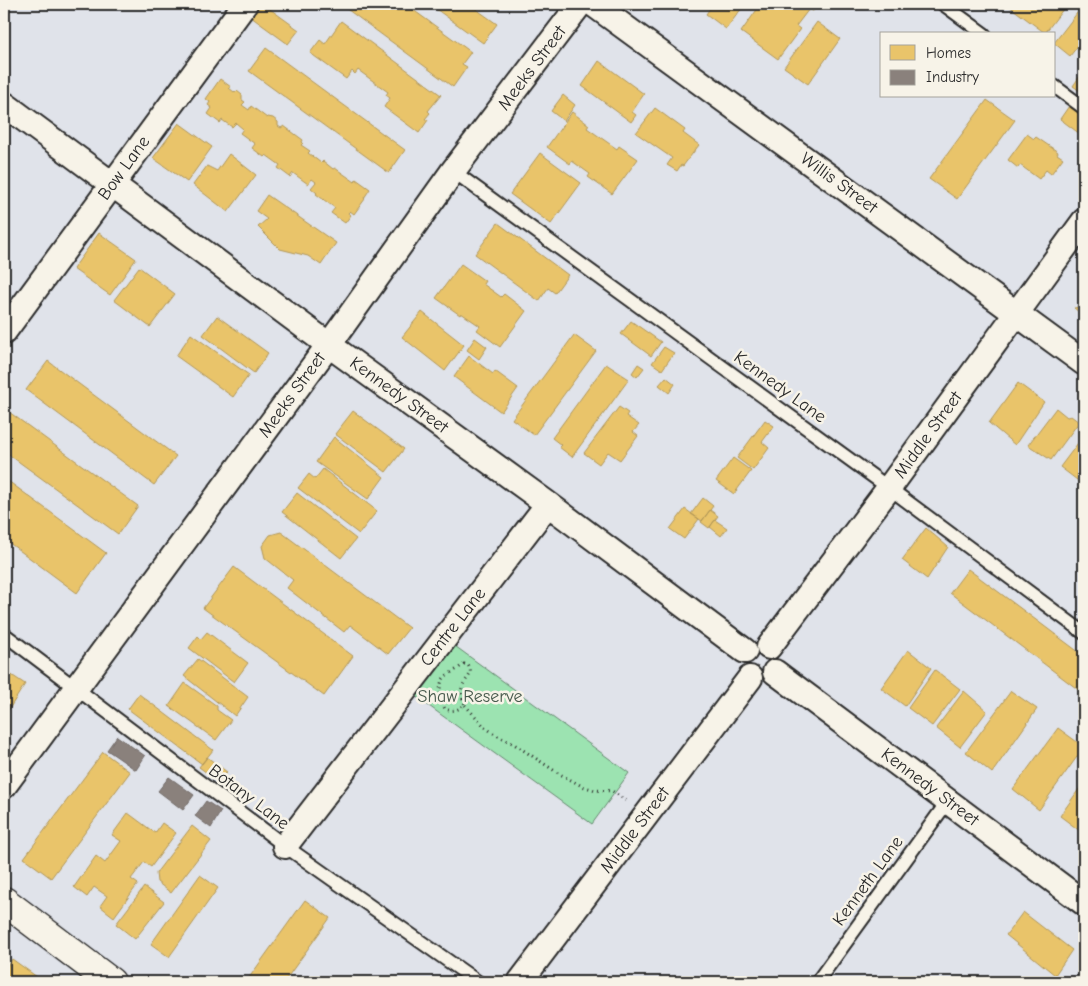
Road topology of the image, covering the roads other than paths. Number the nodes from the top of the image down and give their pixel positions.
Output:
1 (245, 4) edge
2 (580, 4) edge
3 (593, 4) edge
4 (943, 4) edge
5 (981, 32) edge
6 (1056, 87) edge
7 (4, 104) edge
8 (1084, 108) edge
9 (454, 171) junction
10 (112, 184) junction
11 (1084, 221) edge
12 (1017, 313) junction
13 (4, 332) edge
14 (329, 345) junction
15 (1084, 363) edge
16 (888, 488) junction
17 (548, 504) junction
18 (1084, 633) edge
19 (4, 634) edge
20 (769, 647) junction
21 (745, 651) junction
22 (775, 672) junction
23 (750, 678) junction
24 (75, 689) junction
25 (4, 786) edge
26 (948, 801) junction
27 (285, 846) junction
28 (4, 902) edge
29 (1084, 902) edge
30 (112, 982) edge
31 (478, 982) edge
32 (520, 982) edge
33 (817, 982) edge

1 - 10 street, Bow Lane
2 - 9 street, Meeks Street
3 - 12 street, Willis Street
4 - 5 lane
6 - 8 lane
7 - 10 street, Kennedy Street
9 - 14 street, Meeks Street
9 - 16 lane, Kennedy Lane
10 - 13 street, Bow Lane
10 - 14 street, Kennedy Street
11 - 12 street, Middle Street
12 - 15 street, Willis Street
12 - 16 street, Middle Street
14 - 17 street, Kennedy Street
14 - 24 street, Meeks Street
16 - 18 lane, Kennedy Lane
16 - 20 street, Middle Street
17 - 21 street, Kennedy Street
17 - 27 street, Centre Lane
19 - 24 lane, Botany Lane
20 - 21 street
20 - 22 street
21 - 23 street
22 - 23 street
22 - 26 street, Kennedy Street
23 - 32 street, Middle Street
24 - 25 street, Meeks Street
24 - 27 lane, Botany Lane
26 - 29 street, Kennedy Street
26 - 33 lane, Kenneth Lane
27 - 31 lane, Botany Lane
28 - 30 street

